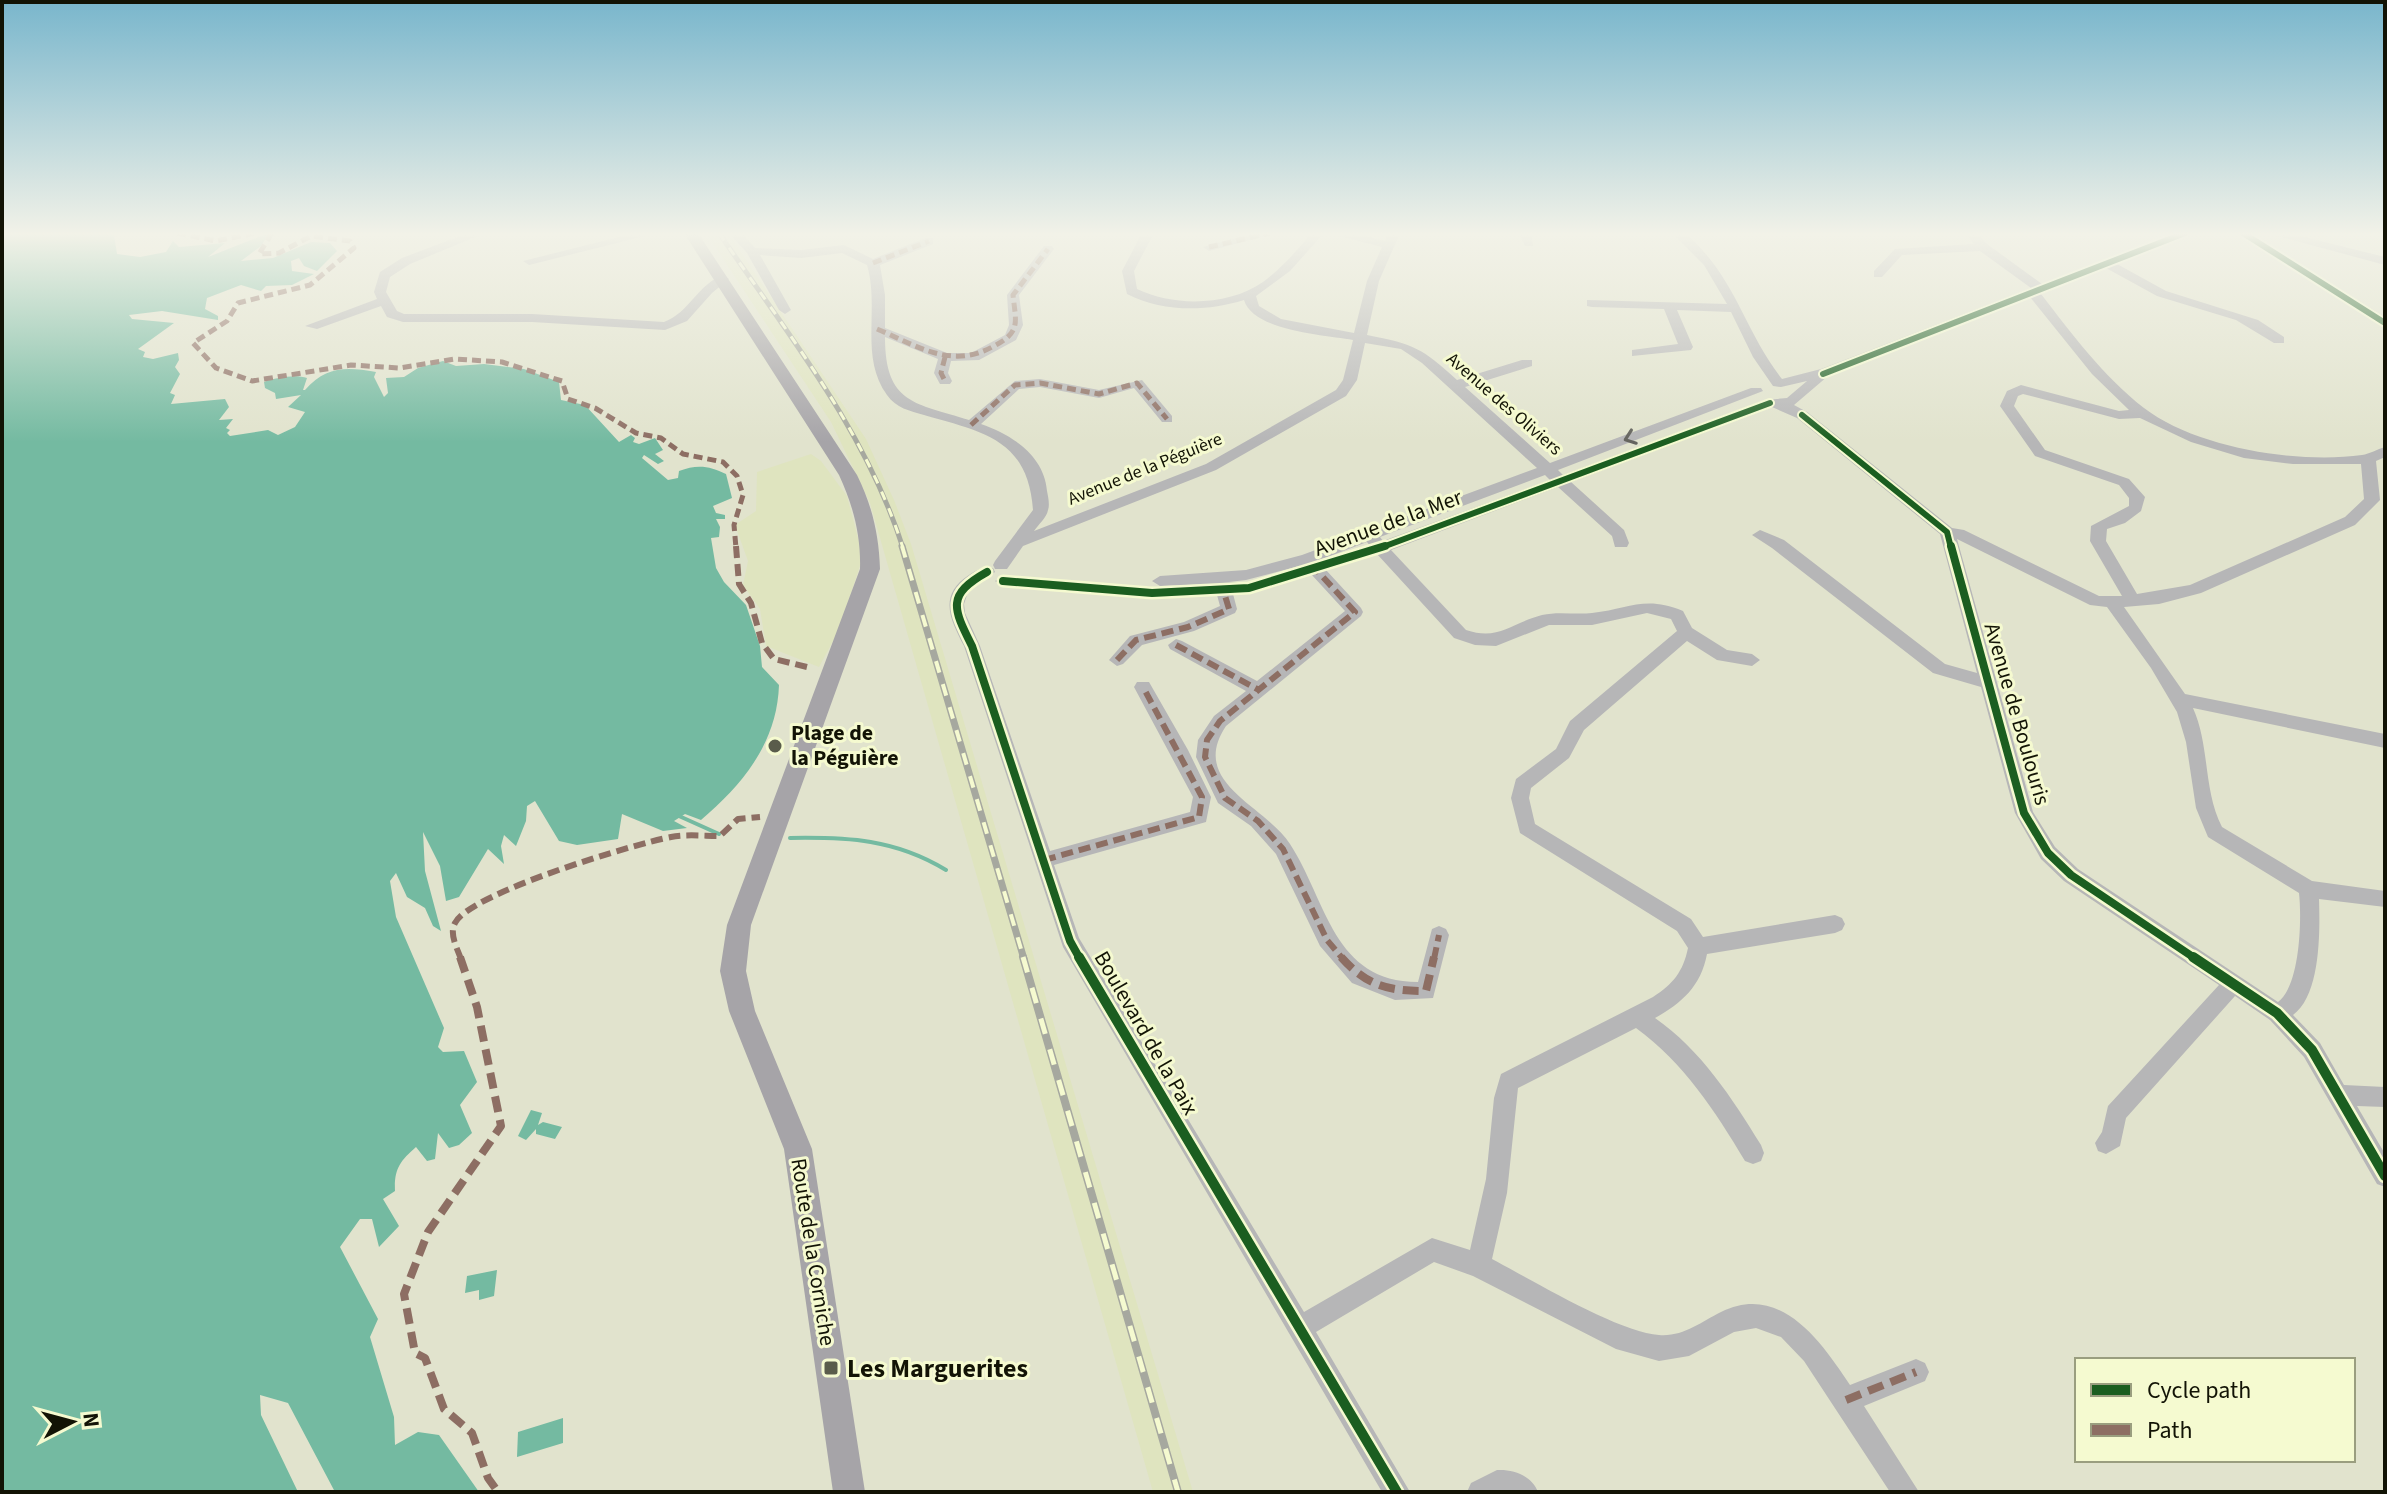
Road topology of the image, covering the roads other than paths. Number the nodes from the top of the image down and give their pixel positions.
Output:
1 (378, 303) edge
2 (384, 303) edge
3 (696, 303) edge
4 (738, 303) edge
5 (781, 303) edge
6 (878, 303) edge
7 (1014, 303) edge
8 (1166, 303) edge
9 (1199, 303) edge
10 (1251, 303) edge
11 (1368, 303) edge
12 (1592, 303) dead end
13 (1730, 303) edge
14 (2011, 303) edge
15 (2047, 303) edge
16 (2193, 303) edge
17 (2353, 303) edge
18 (1669, 306) junction
19 (1733, 308) junction
20 (785, 310) dead end
21 (2385, 323) edge
22 (312, 326) dead end
23 (877, 329) junction
24 (1360, 337) junction
25 (2279, 340) dead end
26 (1637, 353) dead end
27 (945, 357) junction
28 (1527, 363) dead end
29 (1761, 364) junction
30 (1823, 374) junction
31 (945, 381) dead end
32 (1779, 383) junction
33 (1456, 385) junction
34 (1759, 387) junction
35 (1788, 404) junction
36 (2142, 414) junction
37 (1167, 419) dead end
38 (971, 425) junction
39 (2385, 451) edge
40 (2368, 459) junction
41 (1549, 467) junction
42 (1562, 479) junction
43 (1037, 518) junction
44 (1066, 523) junction
45 (1947, 532) junction
46 (1760, 535) dead end
47 (1020, 542) junction
48 (1375, 542) junction
49 (1621, 543) dead end
50 (1311, 565) junction
51 (999, 574) junction
52 (1222, 585) junction
53 (2122, 601) junction
54 (1686, 632) junction
55 (1176, 645) dead end
56 (1117, 660) dead end
57 (1752, 660) dead end
58 (1987, 682) junction
59 (1143, 687) dead end
60 (1259, 690) junction
61 (2178, 699) junction
62 (2385, 741) edge
63 (1044, 860) junction
64 (2308, 889) junction
65 (2385, 899) edge
66 (1835, 924) dead end
67 (1439, 935) dead end
68 (1698, 947) junction
69 (2234, 983) junction
70 (2277, 1013) junction
71 (1637, 1017) junction
72 (2340, 1095) junction
73 (2385, 1097) edge
74 (2106, 1143) dead end
75 (1753, 1153) dead end
76 (2385, 1176) edge
77 (1478, 1265) junction
78 (1300, 1328) junction
79 (1916, 1372) dead end
80 (1846, 1400) junction
81 (849, 1492) edge
82 (1397, 1492) edge
83 (1480, 1492) edge
84 (1525, 1492) edge
85 (1906, 1492) edge

1 - 22 street
2 - 3 street
4 - 81 main road, Route de la Corniche
5 - 20 street
6 - 23 street
7 - 27 street
8 - 9 street
10 - 24 street, Avenue des Oliviers
11 - 24 street, Avenue de la Péguière
12 - 18 street
13 - 19 street
14 - 30 street
15 - 36 street
16 - 25 street
17 - 21 street
18 - 19 street
18 - 26 street
19 - 29 street
23 - 27 street
23 - 38 street
24 - 33 street, Avenue des Oliviers
24 - 44 street, Avenue de la Péguière
27 - 31 street
28 - 33 street
29 - 32 street
29 - 34 street
30 - 32 street
30 - 35 street
32 - 34 street
32 - 35 street
33 - 41 street, Avenue des Oliviers
34 - 35 street
34 -> 41 street, Avenue de la Mer
35 - 42 street, Avenue de la Mer
35 - 45 street
36 - 40 street
36 - 53 street
37 - 38 street
38 - 43 street
39 - 40 street
40 - 53 street
41 - 42 street, Avenue des Oliviers
41 - 48 street, Avenue de la Mer
42 - 48 street, Avenue de la Mer
42 - 49 street, Avenue des Oliviers
43 - 44 street, Avenue de la Péguière
43 - 47 street
44 - 47 street, Avenue de la Péguière
45 - 53 street
45 - 58 street, Avenue de Boulouris
46 - 58 street
47 - 51 street, Avenue de la Péguière
48 - 50 street, Avenue de la Mer
48 - 54 street
50 - 52 street, Avenue de la Mer
50 - 60 street
51 - 52 street, Avenue de la Mer
51 - 63 street, Boulevard de la Paix
52 - 56 street
53 - 61 street
54 - 57 street
54 - 68 street
55 - 60 street
58 - 69 street, Avenue de Boulouris
59 - 63 street
60 - 67 street
61 - 62 street
61 - 64 street
63 - 78 street, Boulevard de la Paix
64 - 65 street
64 - 70 street
66 - 68 street
68 - 71 street
69 - 70 street, Avenue de Boulouris
69 - 74 street
70 - 72 street, Avenue de Boulouris
71 - 75 street
71 - 77 street
72 - 73 street
72 - 76 street, Avenue de Boulouris
77 - 78 street
77 - 80 street
78 - 82 street, Boulevard de la Paix
79 - 80 street
80 - 85 street
83 - 84 street

